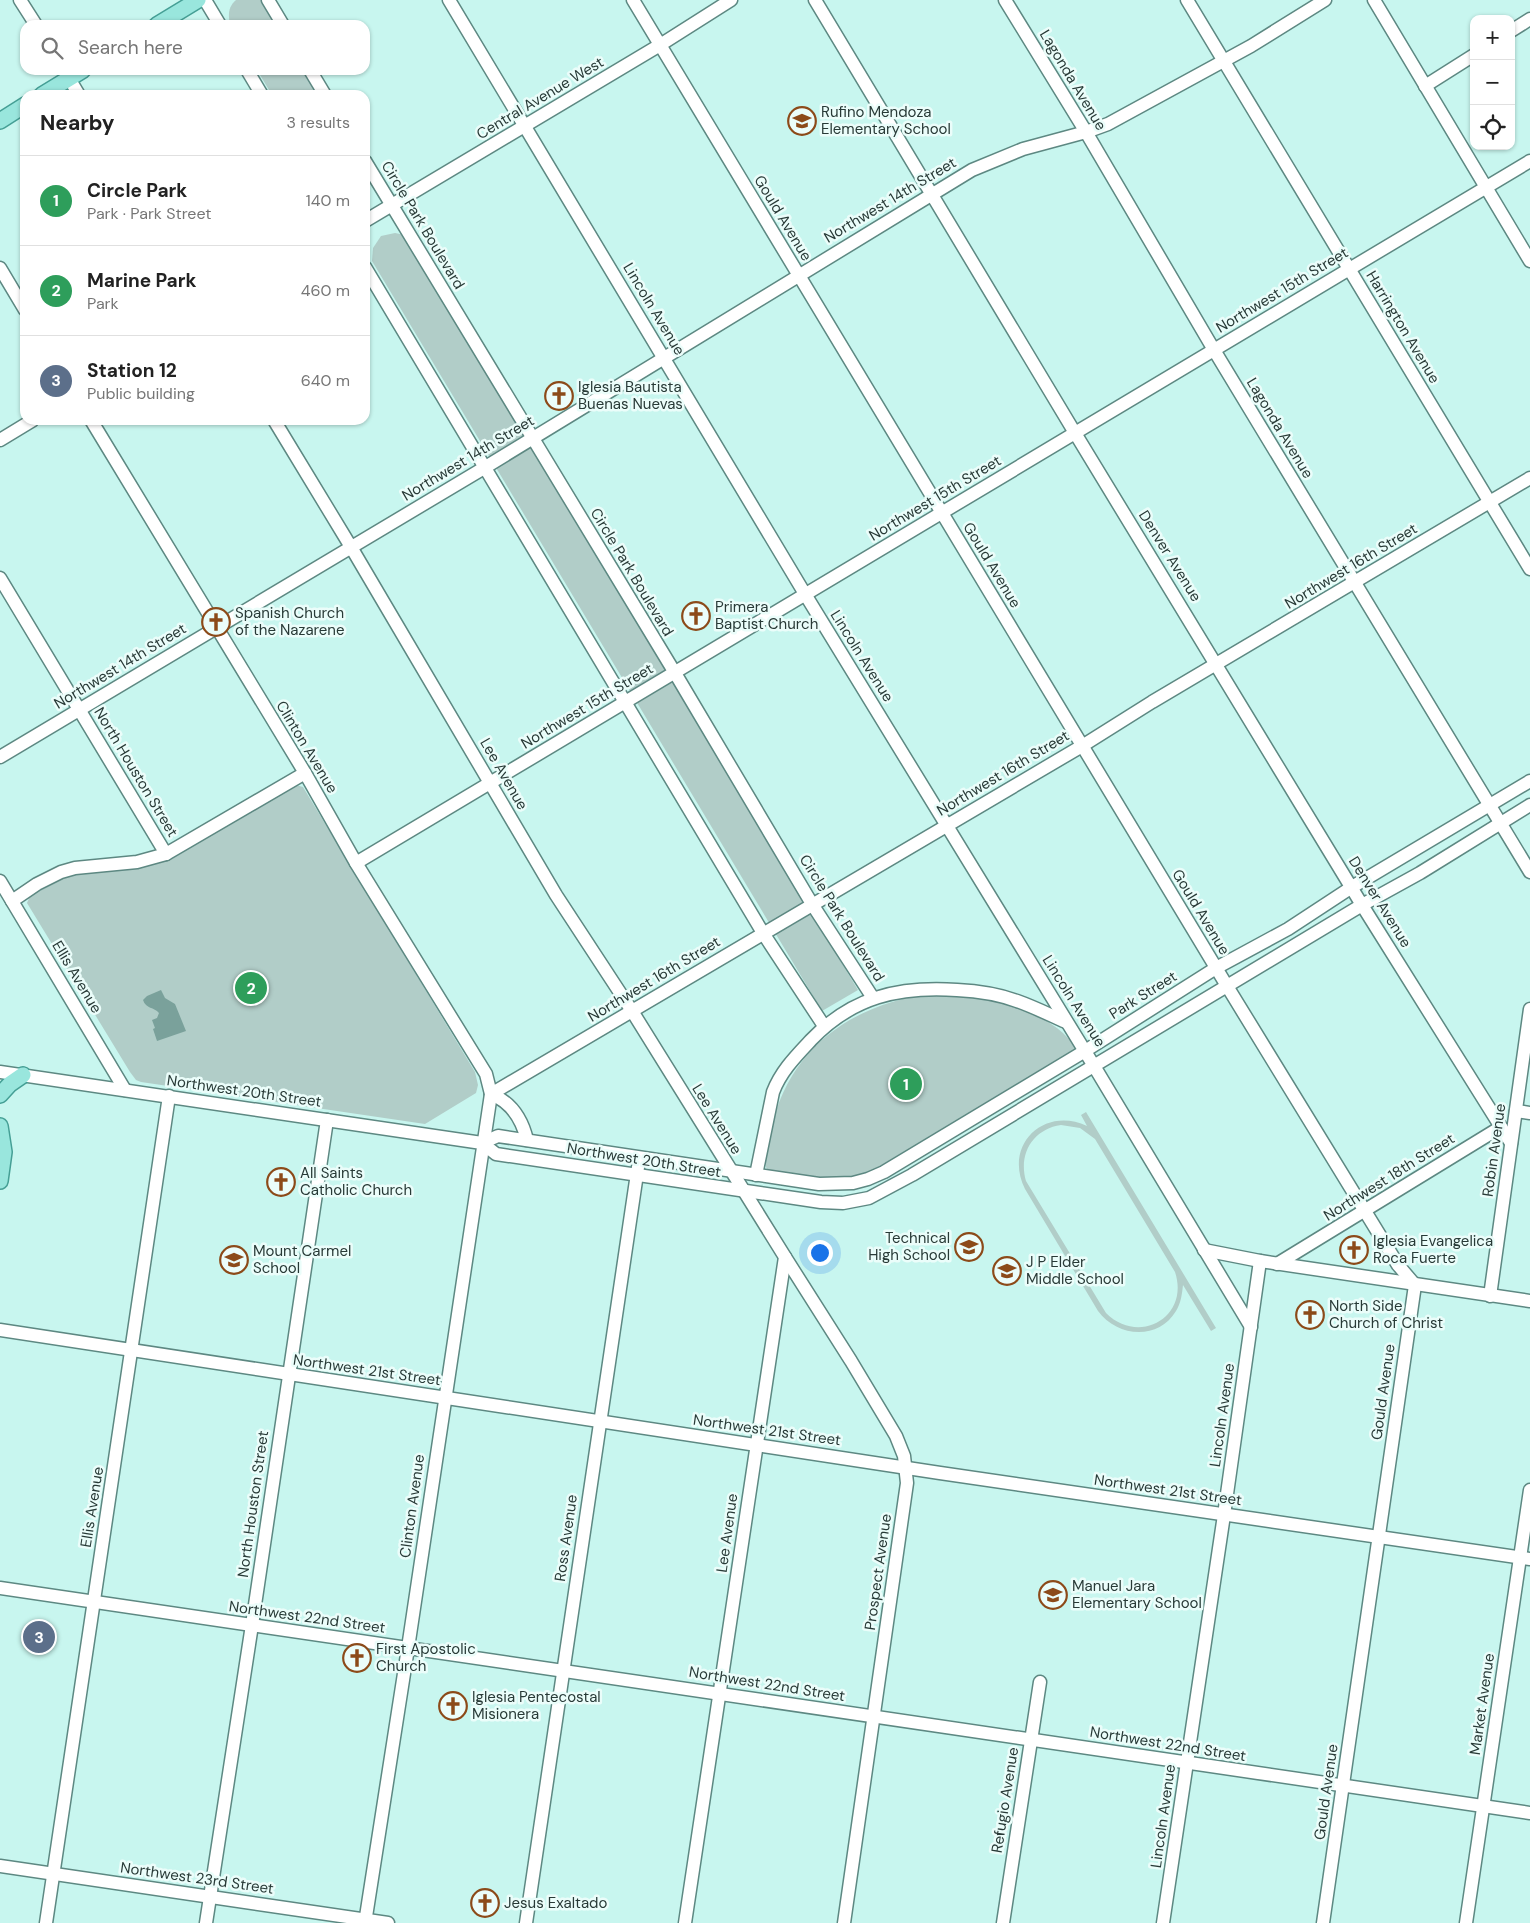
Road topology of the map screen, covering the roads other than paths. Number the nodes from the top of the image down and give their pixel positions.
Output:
1 (20, 0) edge
2 (198, 0) edge
3 (205, 0) edge
4 (268, 0) edge
5 (450, 0) edge
6 (633, 0) edge
7 (731, 0) edge
8 (815, 0) edge
9 (1004, 0) edge
10 (1187, 0) edge
11 (1326, 0) edge
12 (1374, 0) edge
13 (1530, 19) edge
14 (33, 20) edge
15 (165, 20) edge
16 (217, 20) edge
17 (280, 20) edge
18 (1515, 28) edge
19 (660, 45) junction
20 (1470, 57) edge
21 (1224, 61) junction
22 (66, 75) edge
23 (68, 75) edge
24 (250, 75) edge
25 (313, 75) edge
26 (1425, 86) junction
27 (48, 90) edge
28 (77, 90) edge
29 (259, 90) edge
30 (322, 90) edge
31 (20, 108) edge
32 (0, 120) edge
33 (525, 126) junction
34 (1086, 132) junction
35 (1530, 161) edge
36 (370, 169) edge
37 (1486, 188) junction
38 (933, 194) junction
39 (392, 205) junction
40 (370, 218) edge
41 (1530, 261) edge
42 (0, 268) edge
43 (1349, 269) junction
44 (370, 275) edge
45 (799, 275) junction
46 (20, 302) edge
47 (1214, 350) junction
48 (665, 358) junction
49 (25, 425) edge
50 (94, 425) edge
51 (277, 425) edge
52 (1075, 433) junction
53 (533, 438) junction
54 (0, 440) edge
55 (484, 468) junction
56 (1530, 478) edge
57 (1490, 502) junction
58 (942, 513) junction
59 (351, 547) junction
60 (1530, 569) edge
61 (0, 578) edge
62 (1354, 582) junction
63 (806, 594) junction
64 (216, 628) junction
65 (1217, 664) junction
66 (674, 673) junction
67 (625, 702) junction
68 (79, 710) junction
69 (1082, 746) junction
70 (0, 757) edge
71 (305, 773) junction
72 (1530, 781) edge
73 (490, 783) junction
74 (1530, 805) edge
75 (1490, 806) junction
76 (1500, 823) junction
77 (948, 825) junction
78 (166, 854) junction
79 (356, 863) junction
80 (1530, 872) edge
81 (0, 881) edge
82 (1352, 887) junction
83 (12, 901) junction
84 (812, 904) junction
85 (1362, 905) junction
86 (763, 933) junction
87 (1216, 968) junction
88 (1227, 986) junction
89 (873, 998) junction
90 (1530, 1009) edge
91 (632, 1011) junction
92 (1066, 1022) junction
93 (824, 1026) junction
94 (1085, 1051) junction
95 (1094, 1066) junction
96 (0, 1072) edge
97 (23, 1075) junction
98 (125, 1090) junction
99 (491, 1094) junction
100 (0, 1095) edge
101 (169, 1096) junction
102 (1516, 1111) junction
103 (1530, 1113) edge
104 (327, 1120) junction
105 (0, 1126) edge
106 (1501, 1126) junction
107 (527, 1140) junction
108 (482, 1143) junction
109 (1511, 1143) junction
110 (639, 1157) junction
111 (729, 1170) junction
112 (636, 1175) junction
113 (756, 1175) junction
114 (0, 1181) edge
115 (745, 1192) junction
116 (1364, 1211) junction
117 (1204, 1250) junction
118 (785, 1257) junction
119 (1260, 1261) junction
120 (1276, 1264) junction
121 (1415, 1285) junction
122 (1490, 1296) junction
123 (1530, 1301) edge
124 (1250, 1327) junction
125 (0, 1330) edge
126 (132, 1351) junction
127 (288, 1375) junction
128 (444, 1398) junction
129 (600, 1421) junction
130 (756, 1444) junction
131 (906, 1468) junction
132 (1530, 1490) edge
133 (1224, 1515) junction
134 (1379, 1536) junction
135 (1525, 1558) edge
136 (0, 1588) edge
137 (94, 1602) junction
138 (252, 1625) junction
139 (408, 1648) junction
140 (563, 1671) junction
141 (1040, 1682) dead end
142 (719, 1693) junction
143 (873, 1716) junction
144 (1031, 1740) junction
145 (1187, 1763) junction
146 (1343, 1786) junction
147 (1483, 1807) junction
148 (1530, 1813) edge
149 (0, 1866) edge
150 (54, 1874) junction
151 (210, 1896) junction
152 (365, 1922) edge
153 (46, 1923) edge
154 (206, 1923) edge
155 (388, 1923) edge
156 (526, 1923) edge
157 (684, 1923) edge
158 (844, 1923) edge
159 (1003, 1923) edge
160 (1164, 1923) edge
161 (1323, 1923) edge
162 (1466, 1923) edge

1 - 14 street
2 - 15 main road
3 - 16 street
4 - 17 street
5 - 33 street, Lincoln Avenue
6 - 19 street, Gould Avenue
7 - 19 street, Central Avenue West
8 - 38 street, Denver Avenue
9 - 34 street, Lagonda Avenue
10 - 21 street, Harrington Avenue
11 - 21 street, Northwest 14th Street
12 - 26 street
13 - 18 street
19 - 33 street, Central Avenue West
19 - 45 street, Gould Avenue
20 - 26 street
21 - 34 street, Northwest 14th Street
21 - 43 street, Harrington Avenue
22 - 27 main road
23 - 28 street
24 - 29 street
25 - 30 street
26 - 37 street
31 - 32 main road
33 - 39 street, Central Avenue West
33 - 48 street, Lincoln Avenue
34 - 38 street, Northwest 14th Street
34 - 47 street, Lagonda Avenue
35 - 37 street, Northwest 15th Street
36 - 39 street, Circle Park Boulevard
37 - 41 street
37 - 43 street, Northwest 15th Street
38 - 45 street, Northwest 14th Street
38 - 52 street, Denver Avenue
39 - 40 street, Central Avenue West
39 - 53 street, Circle Park Boulevard
42 - 46 street
43 - 47 street, Northwest 15th Street
43 - 57 street, Harrington Avenue
44 - 55 street
45 - 48 street, Northwest 14th Street
45 - 58 street, Gould Avenue
47 - 52 street, Northwest 15th Street
47 - 62 street, Lagonda Avenue
48 - 53 street, Northwest 14th Street
48 - 63 street, Lincoln Avenue
49 - 54 street
50 - 64 street, Clinton Avenue
51 - 59 street, Lee Avenue
52 - 58 street, Northwest 15th Street
52 - 65 street, Denver Avenue
53 - 55 street, Northwest 14th Street
53 - 66 street, Circle Park Boulevard
55 - 59 street, Northwest 14th Street
55 - 67 street
56 - 57 street, Northwest 16th Street
57 - 60 street, Harrington Avenue
57 - 62 street, Northwest 16th Street
58 - 63 street, Northwest 15th Street
58 - 69 street, Gould Avenue
59 - 64 street, Northwest 14th Street
59 - 73 street, Lee Avenue
61 - 68 street, North Houston Street
62 - 65 street, Northwest 16th Street
62 - 75 street, Lagonda Avenue
63 - 66 street, Northwest 15th Street
63 - 77 street, Lincoln Avenue
64 - 68 street, Northwest 14th Street
64 - 71 street, Clinton Avenue
65 - 69 street, Northwest 16th Street
65 - 82 street, Denver Avenue
66 - 67 street, Northwest 15th Street
66 - 84 street, Circle Park Boulevard
67 - 73 street, Northwest 15th Street
67 - 86 street
68 - 70 street, Northwest 14th Street
68 - 78 street, North Houston Street
69 - 77 street, Northwest 16th Street
69 - 87 street, Gould Avenue
71 - 78 street
71 - 79 street, Clinton Avenue
72 - 75 street, Park Street
73 - 79 street, Northwest 15th Street
73 - 91 street, Lee Avenue
74 - 76 street
75 - 76 street, Lagonda Avenue
75 - 82 street, Park Street
76 - 80 street, Lagonda Avenue
76 - 85 street
77 - 84 street, Northwest 16th Street
77 - 92 street, Lincoln Avenue
78 - 83 street
79 - 99 street, Clinton Avenue
81 - 83 street, Ellis Avenue
82 - 85 street, Denver Avenue
82 - 87 street, Park Street
83 - 98 street, Ellis Avenue
84 - 86 street, Northwest 16th Street
84 - 89 street, Circle Park Boulevard
85 - 88 street
85 - 106 street, Denver Avenue
86 - 91 street, Northwest 16th Street
86 - 93 street
87 - 88 street, Gould Avenue
87 - 94 street, Park Street
88 - 95 street
88 - 116 street, Gould Avenue
89 - 92 street
89 - 93 street
90 - 102 street, Robin Avenue
91 - 99 street, Northwest 16th Street
91 - 111 street, Lee Avenue
92 - 94 street, Lincoln Avenue
93 - 113 street
94 - 95 street, Lincoln Avenue
94 - 113 street, Park Street
95 - 115 street
95 - 117 street, Lincoln Avenue
96 - 97 street, Northwest 20th Street
97 - 98 street, Northwest 20th Street
97 - 100 main road
98 - 101 street, Northwest 20th Street
99 - 107 street
99 - 108 street, Clinton Avenue
101 - 104 street, Northwest 20th Street
101 - 126 street, Ellis Avenue
102 - 103 street
102 - 109 street, Robin Avenue
104 - 108 street, Northwest 20th Street
104 - 127 street, North Houston Street
105 - 114 main road
106 - 109 street
106 - 116 street, Northwest 18th Street
107 - 108 street, Northwest 20th Street
107 - 110 street, Northwest 20th Street
108 - 112 street, Northwest 20th Street
108 - 128 street, Clinton Avenue
109 - 122 street, Robin Avenue
110 - 111 street, Northwest 20th Street
110 - 112 street, Ross Avenue
111 - 113 street, Park Street
111 - 115 street, Lee Avenue
112 - 115 street, Northwest 20th Street
112 - 129 street, Ross Avenue
115 - 118 street, Lee Avenue
116 - 120 street, Northwest 18th Street
116 - 121 street, Gould Avenue
117 - 119 street
117 - 124 street, Lincoln Avenue
118 - 130 street, Lee Avenue
118 - 131 street, Prospect Avenue
119 - 120 street
119 - 124 street, Lincoln Avenue
120 - 121 street
121 - 122 street
121 - 134 street, Gould Avenue
122 - 123 street
124 - 133 street, Lincoln Avenue
125 - 126 street, Northwest 21st Street
126 - 127 street, Northwest 21st Street
126 - 137 street, Ellis Avenue
127 - 128 street, Northwest 21st Street
127 - 138 street, North Houston Street
128 - 129 street, Northwest 21st Street
128 - 139 street, Clinton Avenue
129 - 130 street, Northwest 21st Street
129 - 140 street, Ross Avenue
130 - 131 street, Northwest 21st Street
130 - 142 street, Lee Avenue
131 - 133 street, Northwest 21st Street
131 - 143 street, Prospect Avenue
132 - 135 street, Market Avenue
133 - 134 street, Northwest 21st Street
133 - 145 street, Lincoln Avenue
134 - 135 street, Northwest 21st Street
134 - 146 street, Gould Avenue
135 - 147 street, Market Avenue
136 - 137 street, Northwest 22nd Street
137 - 138 street, Northwest 22nd Street
137 - 150 street, Ellis Avenue
138 - 139 street, Northwest 22nd Street
138 - 151 street, North Houston Street
139 - 140 street, Northwest 22nd Street
139 - 152 street, Clinton Avenue
140 - 142 street, Northwest 22nd Street
140 - 156 street, Ross Avenue
141 - 144 street, Refugio Avenue
142 - 143 street, Northwest 22nd Street
142 - 157 street, Lee Avenue
143 - 144 street, Northwest 22nd Street
143 - 158 street, Prospect Avenue
144 - 145 street, Northwest 22nd Street
144 - 159 street, Refugio Avenue
145 - 146 street, Northwest 22nd Street
145 - 160 street, Lincoln Avenue
146 - 147 street, Northwest 22nd Street
146 - 161 street, Gould Avenue
147 - 148 street, Northwest 22nd Street
147 - 162 street, Market Avenue
149 - 150 street, Northwest 23rd Street
150 - 151 street, Northwest 23rd Street
150 - 153 street, Ellis Avenue
151 - 152 street, Northwest 23rd Street
151 - 154 street, North Houston Street
152 - 155 street, Northwest 23rd Street

